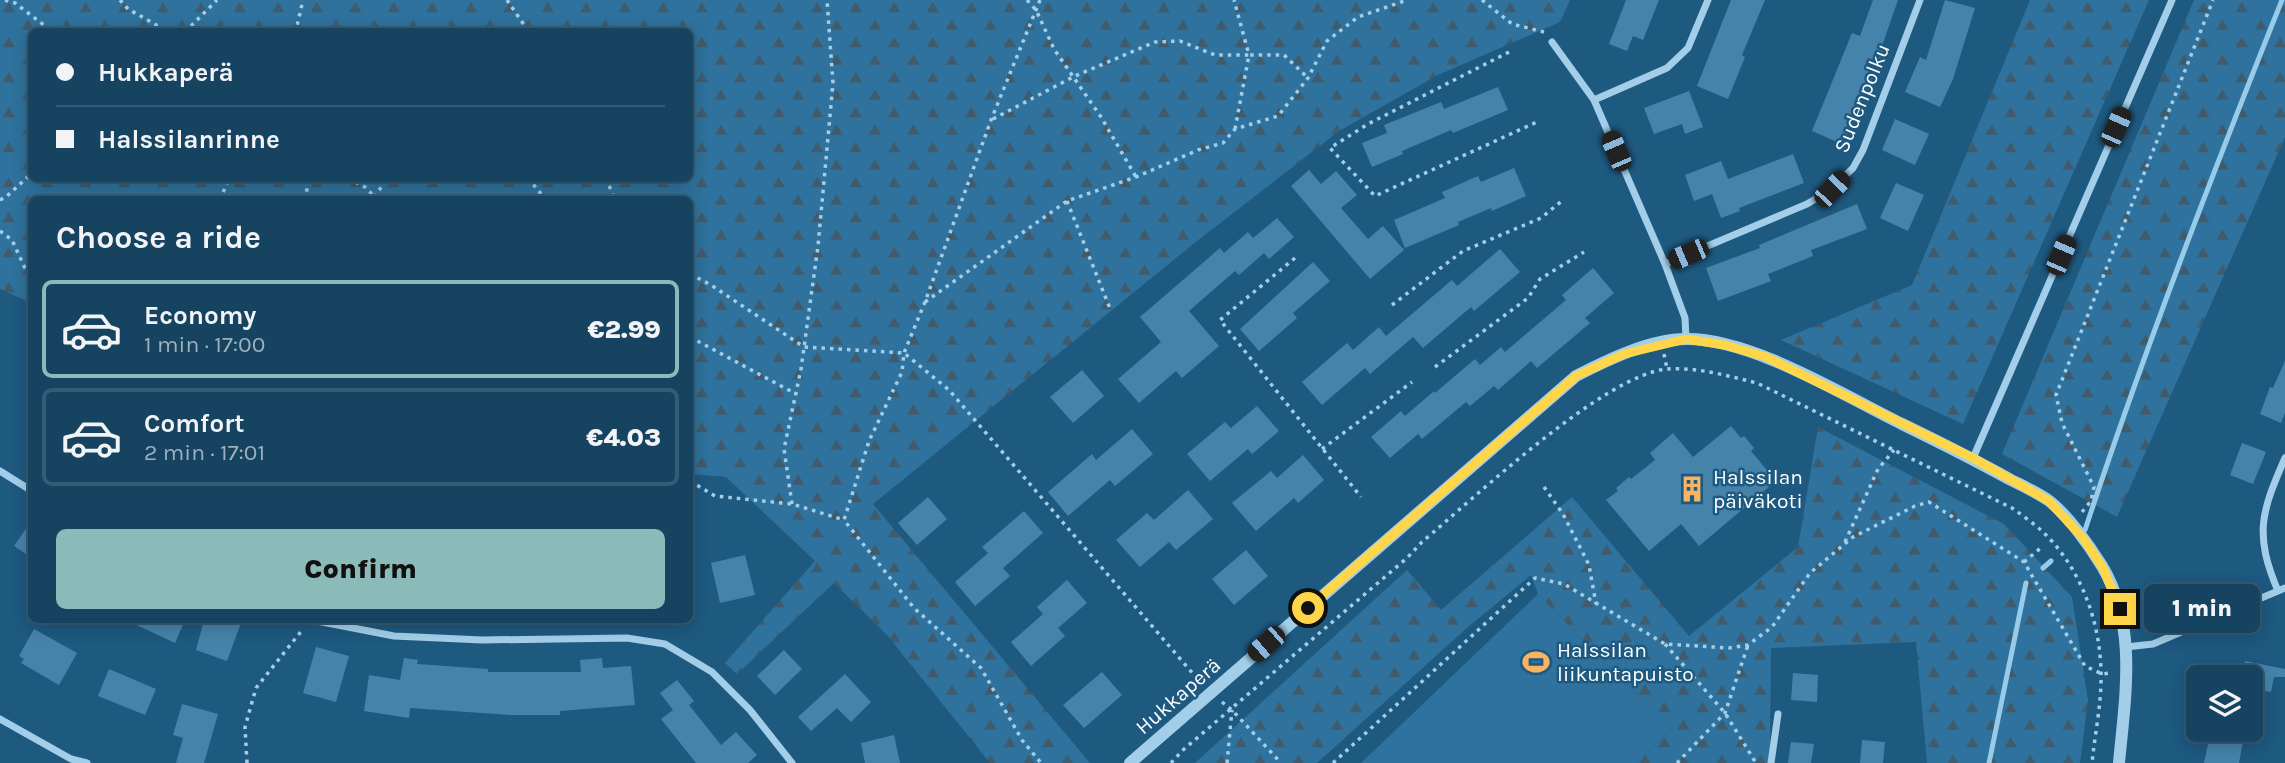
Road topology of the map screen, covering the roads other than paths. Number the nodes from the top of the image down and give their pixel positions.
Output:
1 (1708, 0) edge
2 (1920, 0) edge
3 (2172, 0) edge
4 (1552, 42) road end
5 (1594, 100) junction
6 (1665, 264) junction
7 (1686, 339) junction
8 (1973, 458) junction
9 (2285, 458) edge
10 (0, 471) edge
11 (28, 488) edge
12 (2281, 590) edge
13 (327, 623) edge
14 (2126, 648) junction
15 (1778, 714) dead end
16 (0, 719) edge
17 (88, 763) edge
18 (792, 763) edge
19 (1130, 763) edge
20 (1771, 763) edge
21 (2119, 763) edge

1 - 5 street
2 - 6 street, Sudenpolku
3 - 8 street
4 - 5 street
5 - 6 street
6 - 7 street
7 - 8 street
7 - 19 street, Hukkaperä
8 - 14 street
9 - 12 street
10 - 11 street
12 - 14 street
13 - 18 street
14 - 21 street
15 - 20 street
16 - 17 street

